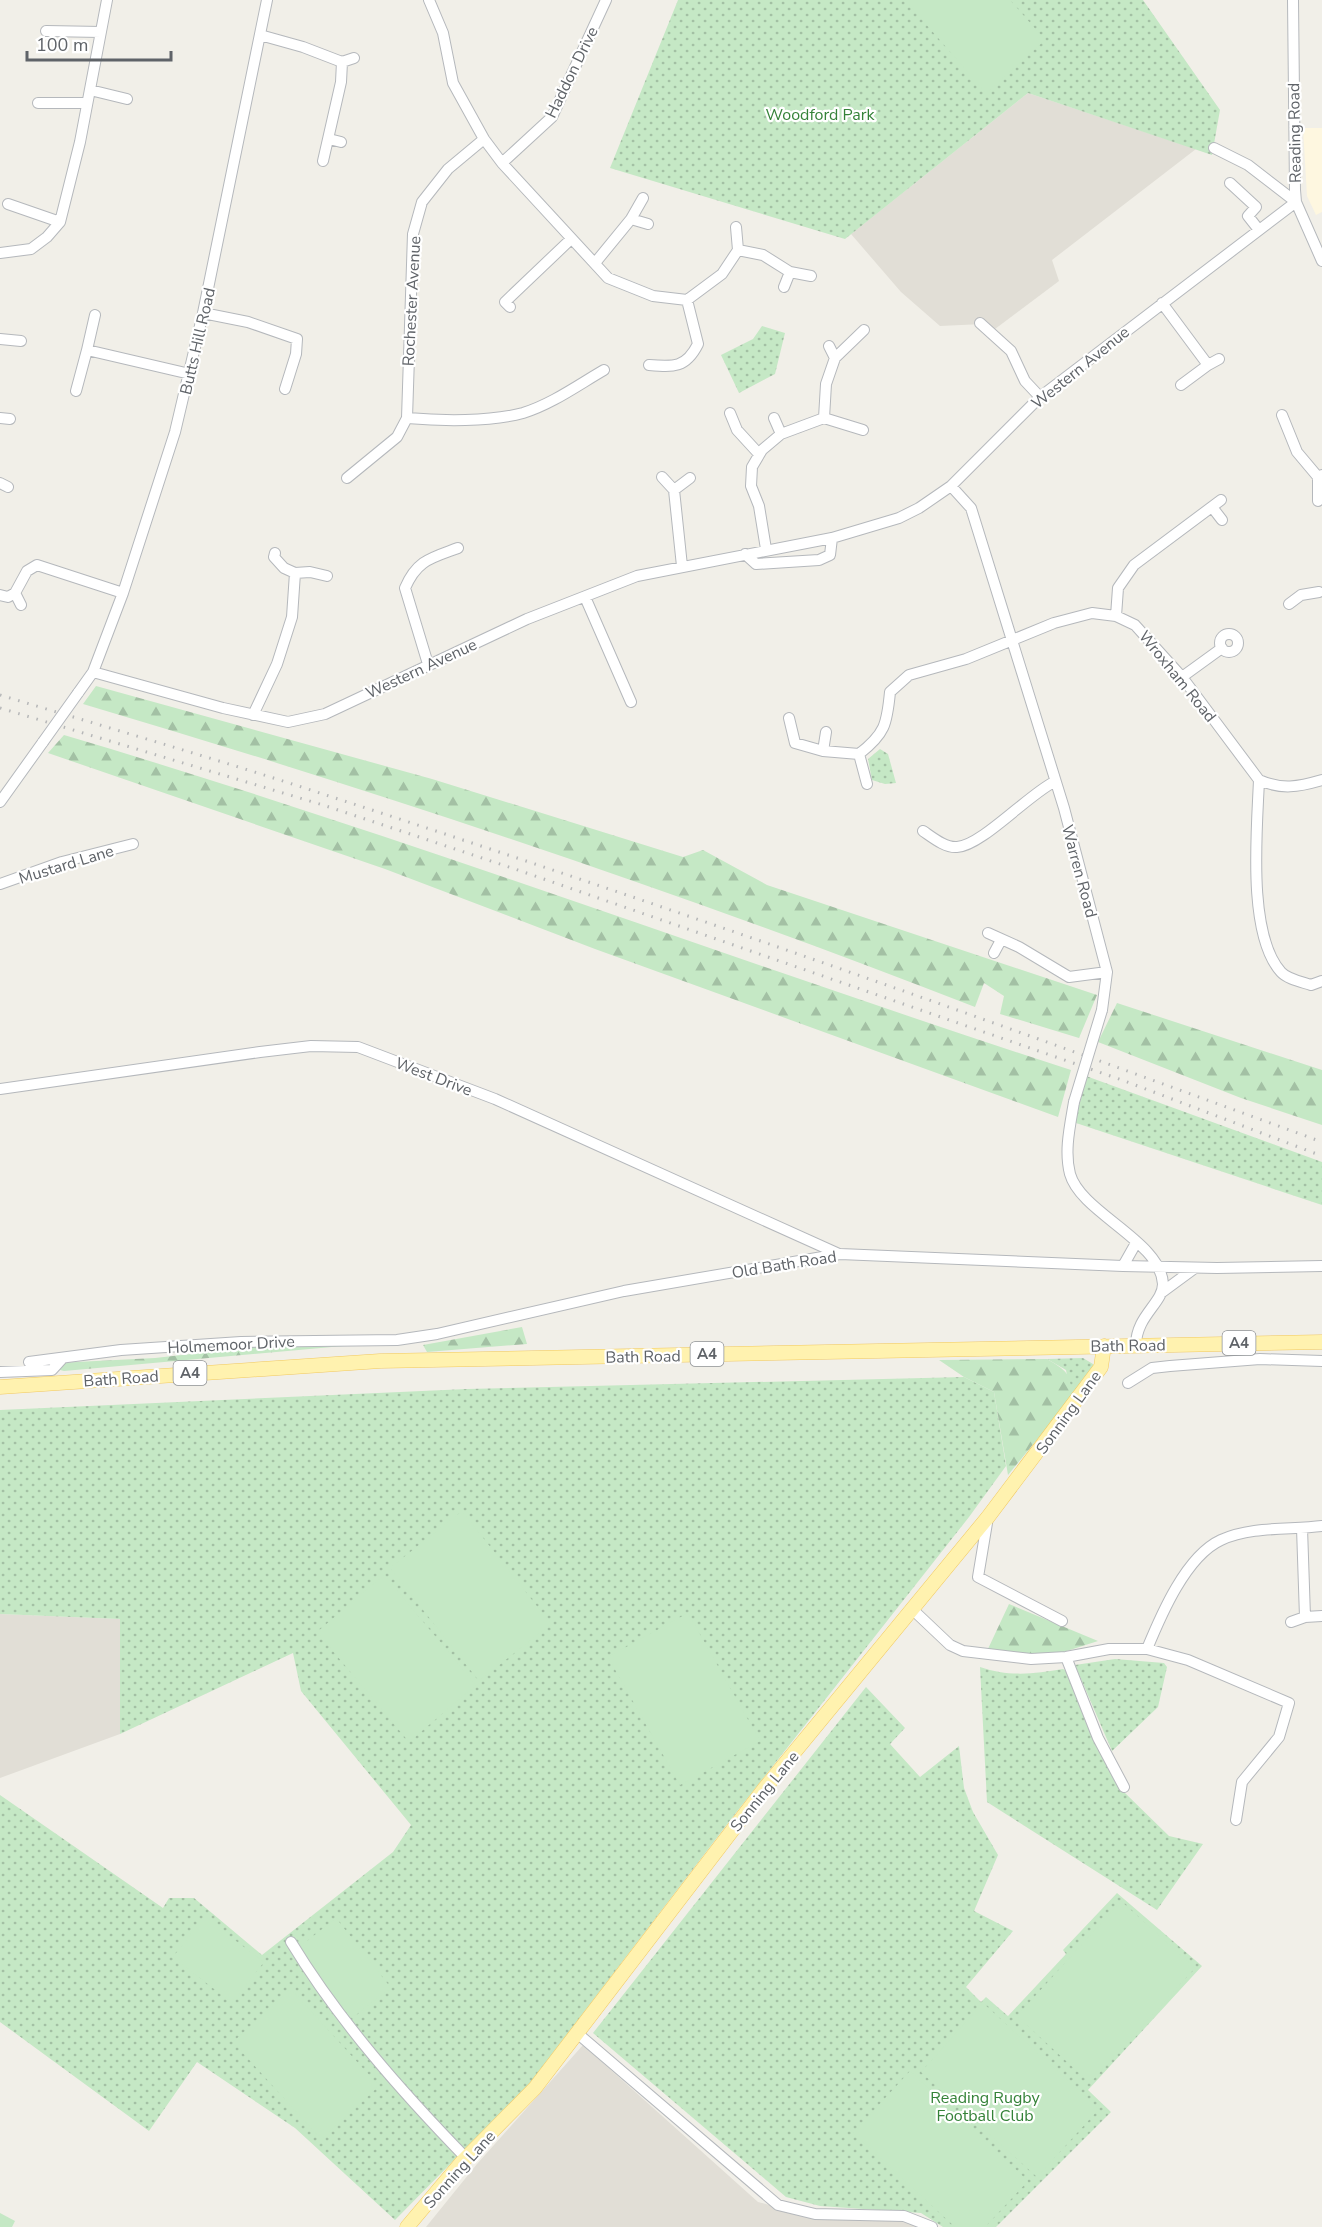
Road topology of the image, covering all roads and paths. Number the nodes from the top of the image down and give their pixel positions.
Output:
1 (107, 0) edge
2 (267, 0) edge
3 (429, 0) edge
4 (606, 0) edge
5 (1293, 0) edge
6 (46, 31) dead end
7 (101, 32) junction
8 (260, 35) junction
9 (354, 58) dead end
10 (342, 62) junction
11 (90, 90) junction
12 (127, 99) dead end
13 (38, 103) dead end
14 (87, 103) junction
15 (329, 139) junction
16 (484, 140) junction
17 (341, 142) dead end
18 (1214, 148) dead end
19 (323, 161) dead end
20 (502, 163) junction
21 (1230, 183) dead end
22 (643, 198) dead end
23 (1296, 202) junction
24 (8, 204) dead end
25 (632, 219) junction
26 (60, 222) junction
27 (648, 224) dead end
28 (736, 227) dead end
29 (1259, 230) junction
30 (570, 240) junction
31 (738, 250) junction
32 (0, 253) edge
33 (1322, 261) edge
34 (595, 263) junction
35 (790, 272) junction
36 (811, 276) dead end
37 (784, 287) dead end
38 (687, 300) junction
39 (504, 301) dead end
40 (1162, 303) junction
41 (203, 313) junction
42 (95, 315) dead end
43 (980, 323) dead end
44 (864, 330) dead end
45 (0, 339) edge
46 (21, 340) dead end
47 (829, 346) dead end
48 (87, 350) junction
49 (835, 358) junction
50 (1219, 359) dead end
51 (649, 365) dead end
52 (1208, 365) junction
53 (604, 370) dead end
54 (190, 374) junction
55 (1181, 385) dead end
56 (285, 389) dead end
57 (76, 391) dead end
58 (1040, 397) junction
59 (730, 413) dead end
60 (1282, 415) dead end
61 (407, 418) junction
62 (774, 418) dead end
63 (825, 418) junction
64 (863, 430) dead end
65 (781, 434) junction
66 (759, 454) junction
67 (1320, 476) edge
68 (662, 477) dead end
69 (347, 478) dead end
70 (690, 478) dead end
71 (951, 486) junction
72 (674, 489) junction
73 (1318, 501) dead end
74 (1222, 520) dead end
75 (832, 538) junction
76 (458, 548) dead end
77 (766, 549) junction
78 (275, 553) dead end
79 (745, 554) junction
80 (682, 566) junction
81 (295, 573) junction
82 (327, 576) dead end
83 (15, 593) junction
84 (123, 593) junction
85 (0, 595) edge
86 (1321, 595) edge
87 (585, 597) junction
88 (1289, 604) dead end
89 (21, 605) dead end
90 (1116, 616) junction
91 (1011, 640) junction
92 (1222, 648) dead end
93 (429, 664) junction
94 (93, 672) junction
95 (1182, 677) junction
96 (631, 702) dead end
97 (253, 715) junction
98 (789, 718) dead end
99 (826, 732) dead end
100 (822, 751) junction
101 (859, 754) junction
102 (1259, 780) junction
103 (1322, 780) edge
104 (1054, 782) junction
105 (867, 784) dead end
106 (0, 802) edge
107 (922, 831) dead end
108 (133, 844) dead end
109 (0, 884) edge
110 (988, 933) dead end
111 (1001, 940) junction
112 (994, 953) dead end
113 (1107, 972) junction
114 (1322, 981) edge
115 (0, 1089) edge
116 (1136, 1243) junction
117 (840, 1254) junction
118 (1123, 1266) junction
119 (1322, 1266) edge
120 (1157, 1267) junction
121 (1195, 1268) junction
122 (1161, 1293) junction
123 (380, 1339) junction
124 (1322, 1342) edge
125 (1136, 1345) junction
126 (1104, 1346) junction
127 (62, 1359) junction
128 (380, 1360) junction
129 (1322, 1361) edge
130 (30, 1362) dead end
131 (0, 1372) edge
132 (1128, 1383) dead end
133 (0, 1387) edge
134 (988, 1517) junction
135 (1322, 1526) edge
136 (1302, 1528) junction
137 (912, 1610) junction
138 (1322, 1616) edge
139 (1305, 1617) junction
140 (1062, 1621) dead end
141 (1291, 1622) dead end
142 (1147, 1649) junction
143 (1066, 1657) junction
144 (1124, 1787) dead end
145 (1236, 1820) dead end
146 (291, 1942) dead end
147 (577, 2032) junction
148 (466, 2158) junction
149 (407, 2227) edge
150 (932, 2227) edge

1 - 7 street
2 - 8 street, Butts Hill Road
3 - 16 street
4 - 20 street, Haddon Drive
5 - 23 street, Reading Road
6 - 7 street
7 - 11 street
8 - 10 street
8 - 41 street, Butts Hill Road
9 - 10 street
10 - 15 street
11 - 12 street
11 - 14 street
13 - 14 street
14 - 26 street
15 - 17 street
15 - 19 street
16 - 20 street
16 - 61 street, Rochester Avenue
18 - 23 street
20 - 30 street
21 - 29 street
22 - 25 street
23 - 29 street, Western Avenue
23 - 33 street, Reading Road
24 - 26 street
25 - 27 street
25 - 34 street
26 - 32 street
28 - 31 street
29 - 40 street, Western Avenue
30 - 34 street
30 - 39 street
31 - 35 street
31 - 38 street
34 - 38 street
35 - 36 street
35 - 37 street
38 - 51 street
40 - 52 street
40 - 58 street, Western Avenue
41 - 54 street, Butts Hill Road
41 - 56 street
42 - 48 street
43 - 58 street
44 - 49 street
45 - 46 street
47 - 49 street
48 - 54 street
48 - 57 street
49 - 63 street
50 - 52 street
52 - 55 street
53 - 61 street
54 - 84 street, Butts Hill Road
58 - 71 street, Western Avenue
59 - 66 street
60 - 67 street
61 - 69 street
62 - 65 street
63 - 64 street
63 - 65 street
65 - 66 street
66 - 77 street
67 - 73 street
68 - 72 street
70 - 72 street
71 - 75 street, Western Avenue
71 - 91 street, Warren Road
72 - 80 street
74 - 90 street
75 - 77 street, Western Avenue
75 - 79 street, Western Avenue
76 - 93 street
77 - 79 street, Western Avenue
78 - 81 street
79 - 80 street, Western Avenue
80 - 87 street, Western Avenue
81 - 82 street
81 - 97 street
83 - 84 street
83 - 85 street
83 - 89 street
84 - 94 street, Butts Hill Road
86 - 88 street
87 - 93 street, Western Avenue
87 - 96 street
90 - 91 street, Wroxham Road
90 - 95 street, Wroxham Road
91 - 101 street, Wroxham Road
91 - 104 street, Warren Road
92 - 95 street
93 - 97 street, Western Avenue
94 - 97 street, Western Avenue
94 - 106 street, Butts Hill Road, bridge
95 - 102 street, Wroxham Road
98 - 100 street
99 - 100 street
100 - 101 street
101 - 105 street
102 - 103 street
102 - 114 street
104 - 107 street
104 - 113 street, Warren Road
108 - 109 street, Mustard Lane
110 - 111 street
111 - 112 street
111 - 113 street
113 - 116 street, Warren Road, bridge
115 - 117 street, West Drive
116 - 118 street
116 - 120 street, Warren Road
117 - 118 street, Old Bath Road
117 - 123 street, Old Bath Road
118 - 120 street, Old Bath Road
119 - 121 street, Old Bath Road
120 - 121 street, Old Bath Road
120 - 122 street
121 - 122 street
122 - 125 street
123 - 127 street, Holmemoor Drive
123 - 128 street
124 - 125 main road, Bath Road / A4
125 - 126 main road, Bath Road / A4
126 - 128 main road, Bath Road / A4
126 - 134 main road, Sonning Lane
127 - 130 street, Holmemoor Drive
127 - 131 street, Holmemoor Drive
128 - 133 main road, Bath Road / A4
129 - 132 street
134 - 137 main road, Sonning Lane
134 - 140 street
135 - 136 street
136 - 139 street
136 - 142 street
137 - 143 street
137 - 147 main road, Sonning Lane
138 - 139 street
139 - 141 street
142 - 143 street
142 - 145 street
143 - 144 street
146 - 148 street
147 - 148 main road, Sonning Lane
147 - 150 street
148 - 149 main road, Sonning Lane

